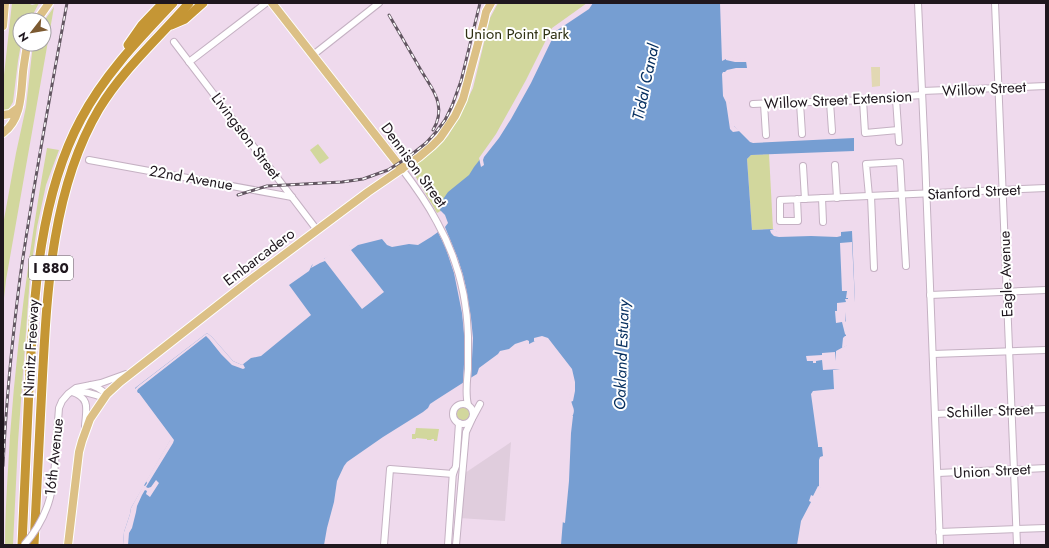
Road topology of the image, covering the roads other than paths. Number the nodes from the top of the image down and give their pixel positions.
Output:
1 (6, 3) edge
2 (49, 3) edge
3 (163, 3) edge
4 (173, 3) edge
5 (189, 3) edge
6 (202, 3) edge
7 (266, 3) edge
8 (272, 3) edge
9 (491, 3) edge
10 (918, 3) edge
11 (995, 3) edge
12 (378, 4) edge
13 (43, 12) edge
14 (170, 25) junction
15 (3, 26) edge
16 (174, 42) dead end
17 (26, 52) edge
18 (313, 56) junction
19 (189, 62) junction
20 (116, 67) junction
21 (1046, 86) edge
22 (999, 88) junction
23 (922, 93) junction
24 (896, 98) junction
25 (863, 100) junction
26 (830, 102) junction
27 (800, 103) junction
28 (753, 104) dead end
29 (764, 104) junction
30 (19, 108) junction
31 (3, 116) edge
32 (898, 130) junction
33 (832, 132) dead end
34 (4, 133) edge
35 (802, 134) dead end
36 (766, 135) dead end
37 (899, 142) dead end
38 (89, 160) dead end
39 (835, 165) dead end
40 (803, 166) dead end
41 (402, 169) junction
42 (1046, 188) edge
43 (1003, 190) junction
44 (926, 194) junction
45 (902, 195) junction
46 (870, 196) junction
47 (292, 197) junction
48 (822, 198) junction
49 (837, 198) junction
50 (797, 199) junction
51 (804, 199) junction
52 (823, 222) dead end
53 (317, 230) junction
54 (906, 266) dead end
55 (874, 268) dead end
56 (1046, 290) edge
57 (1007, 292) junction
58 (930, 295) junction
59 (1046, 350) edge
60 (1009, 351) junction
61 (933, 354) junction
62 (132, 372) junction
63 (89, 385) junction
64 (72, 392) junction
65 (106, 396) junction
66 (466, 396) junction
67 (458, 405) junction
68 (468, 405) junction
69 (1046, 409) edge
70 (1012, 410) junction
71 (935, 414) junction
72 (472, 419) junction
73 (457, 422) junction
74 (85, 430) junction
75 (1046, 468) edge
76 (1014, 470) junction
77 (938, 473) junction
78 (453, 474) junction
79 (1046, 528) edge
80 (1016, 529) junction
81 (939, 532) junction
82 (23, 545) edge
83 (34, 545) edge
84 (68, 545) edge
85 (384, 545) edge
86 (448, 545) edge
87 (456, 545) edge
88 (940, 545) edge
89 (1017, 545) edge

1 - 15 main road
2 - 13 main road
3 - 20 highway
4 - 20 highway, Nimitz Freeway / I 880
5 - 14 highway, Nimitz Freeway / I 880
6 - 14 highway
7 - 19 street
8 - 18 main road, Dennison Street
9 - 41 main road, Embarcadero
10 - 23 street
11 - 22 street, Eagle Avenue
12 - 18 street
14 - 83 highway, Nimitz Freeway / I 880
16 - 19 street, Livingston Street
17 - 30 main road
18 - 41 main road, Dennison Street
19 - 47 street, Livingston Street
20 - 82 highway, Nimitz Freeway / I 880
21 - 22 street, Willow Street
22 - 23 street, Willow Street
22 - 43 street, Eagle Avenue
23 - 24 street, Willow Street Extension
23 - 44 street
24 - 25 street, Willow Street Extension
24 - 32 street
25 - 26 street, Willow Street Extension
25 - 32 street
26 - 27 street, Willow Street Extension
26 - 33 street
27 - 29 street, Willow Street Extension
27 - 35 street
28 - 29 street, Willow Street Extension
29 - 36 street
30 - 31 main road
30 - 34 main road
32 - 37 street
38 - 47 street, 22nd Avenue
39 - 49 street
40 - 51 street
41 - 53 main road, Embarcadero
41 - 66 street, Dennison Street
42 - 43 street, Stanford Street
43 - 44 street, Stanford Street
43 - 57 street, Eagle Avenue
44 - 45 street, Stanford Street
44 - 58 street
45 - 46 street, Stanford Street
45 - 46 street
45 - 54 street
46 - 49 street, Stanford Street
46 - 55 street
47 - 53 street, Livingston Street
48 - 49 street, Stanford Street
48 - 51 street, Stanford Street
48 - 52 street
50 - 50 street, Stanford Street
50 - 51 street, Stanford Street
53 - 62 main road, Embarcadero
56 - 57 street
57 - 58 street
57 - 60 street, Eagle Avenue
58 - 61 street
59 - 60 street
60 - 61 street
60 - 70 street, Eagle Avenue
61 - 71 street
62 - 63 street
62 - 65 main road, Embarcadero
63 - 64 street
63 - 65 street
64 - 65 street
64 - 74 street
64 - 82 street, 16th Avenue, bridge
65 - 74 main road, Embarcadero
66 - 67 street
66 - 68 street, Dennison Street
67 - 68 street
67 - 73 street
68 - 72 street
68 - 72 street
69 - 70 street, Schiller Street
70 - 71 street, Schiller Street
70 - 76 street, Eagle Avenue
71 - 77 street
72 - 73 street
72 - 87 street
73 - 78 street
74 - 84 main road, Embarcadero
75 - 76 street, Union Street
76 - 77 street, Union Street
76 - 80 street, Eagle Avenue
77 - 81 street
78 - 85 street
78 - 86 street
79 - 80 street
80 - 81 street
80 - 89 street, Eagle Avenue
81 - 88 street

